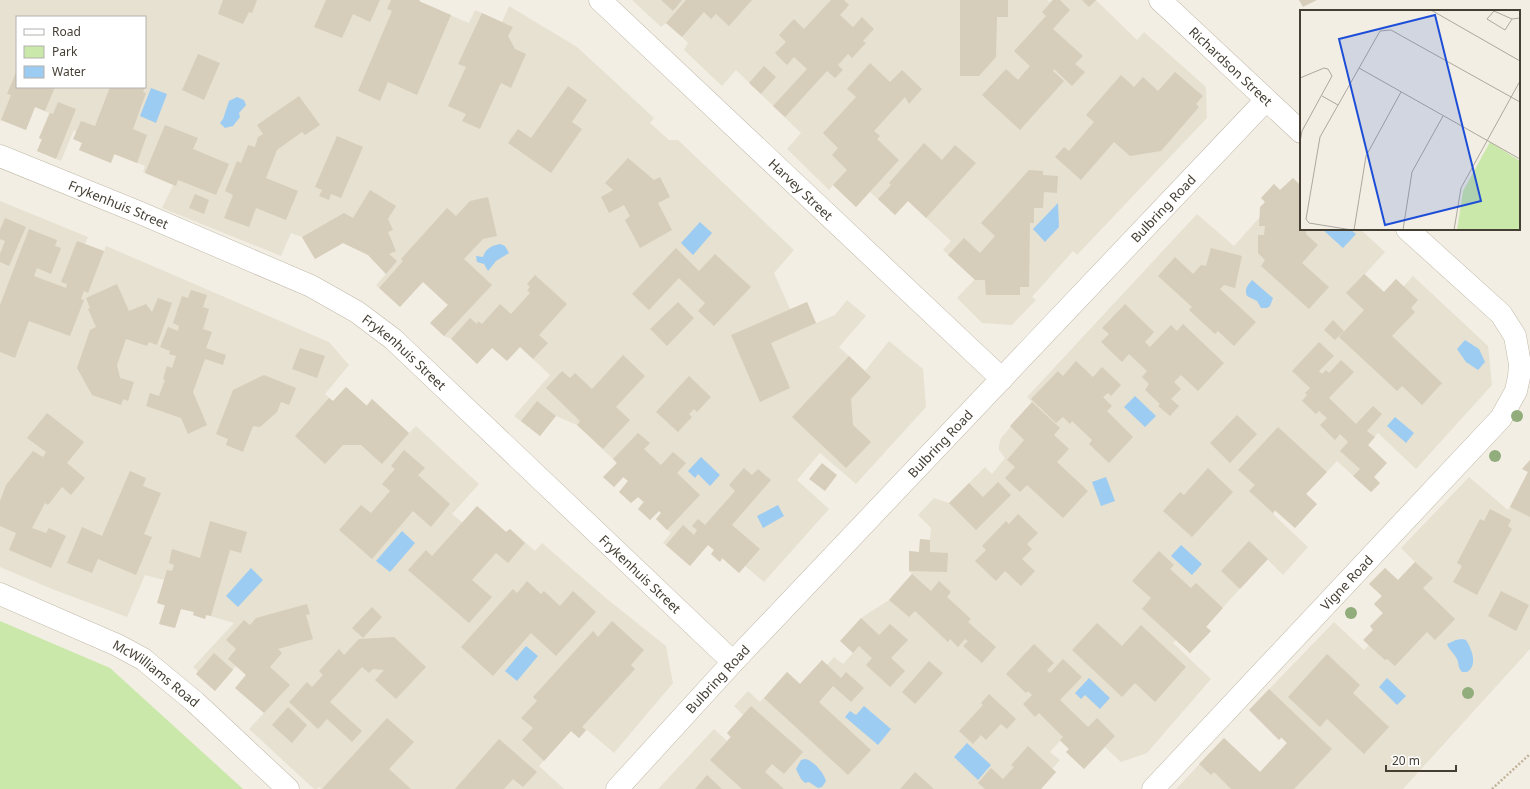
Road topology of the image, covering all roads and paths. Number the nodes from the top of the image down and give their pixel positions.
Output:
1 (600, 0) edge
2 (1160, 0) edge
3 (1266, 100) junction
4 (1300, 131) edge
5 (0, 156) edge
6 (1408, 230) edge
7 (1002, 379) junction
8 (0, 594) edge
9 (733, 662) junction
10 (1530, 754) edge
11 (288, 789) edge
12 (617, 789) edge
13 (1153, 789) edge
14 (1492, 789) edge

1 - 7 street, Harvey Street
2 - 3 street, Richardson Street
3 - 4 street, Richardson Street
3 - 7 street, Bulbring Road
5 - 9 street, Frykenhuis Street
6 - 13 street, Vigne Road
7 - 9 street, Bulbring Road
8 - 11 street, McWilliams Road
9 - 12 street, Bulbring Road
10 - 14 path

